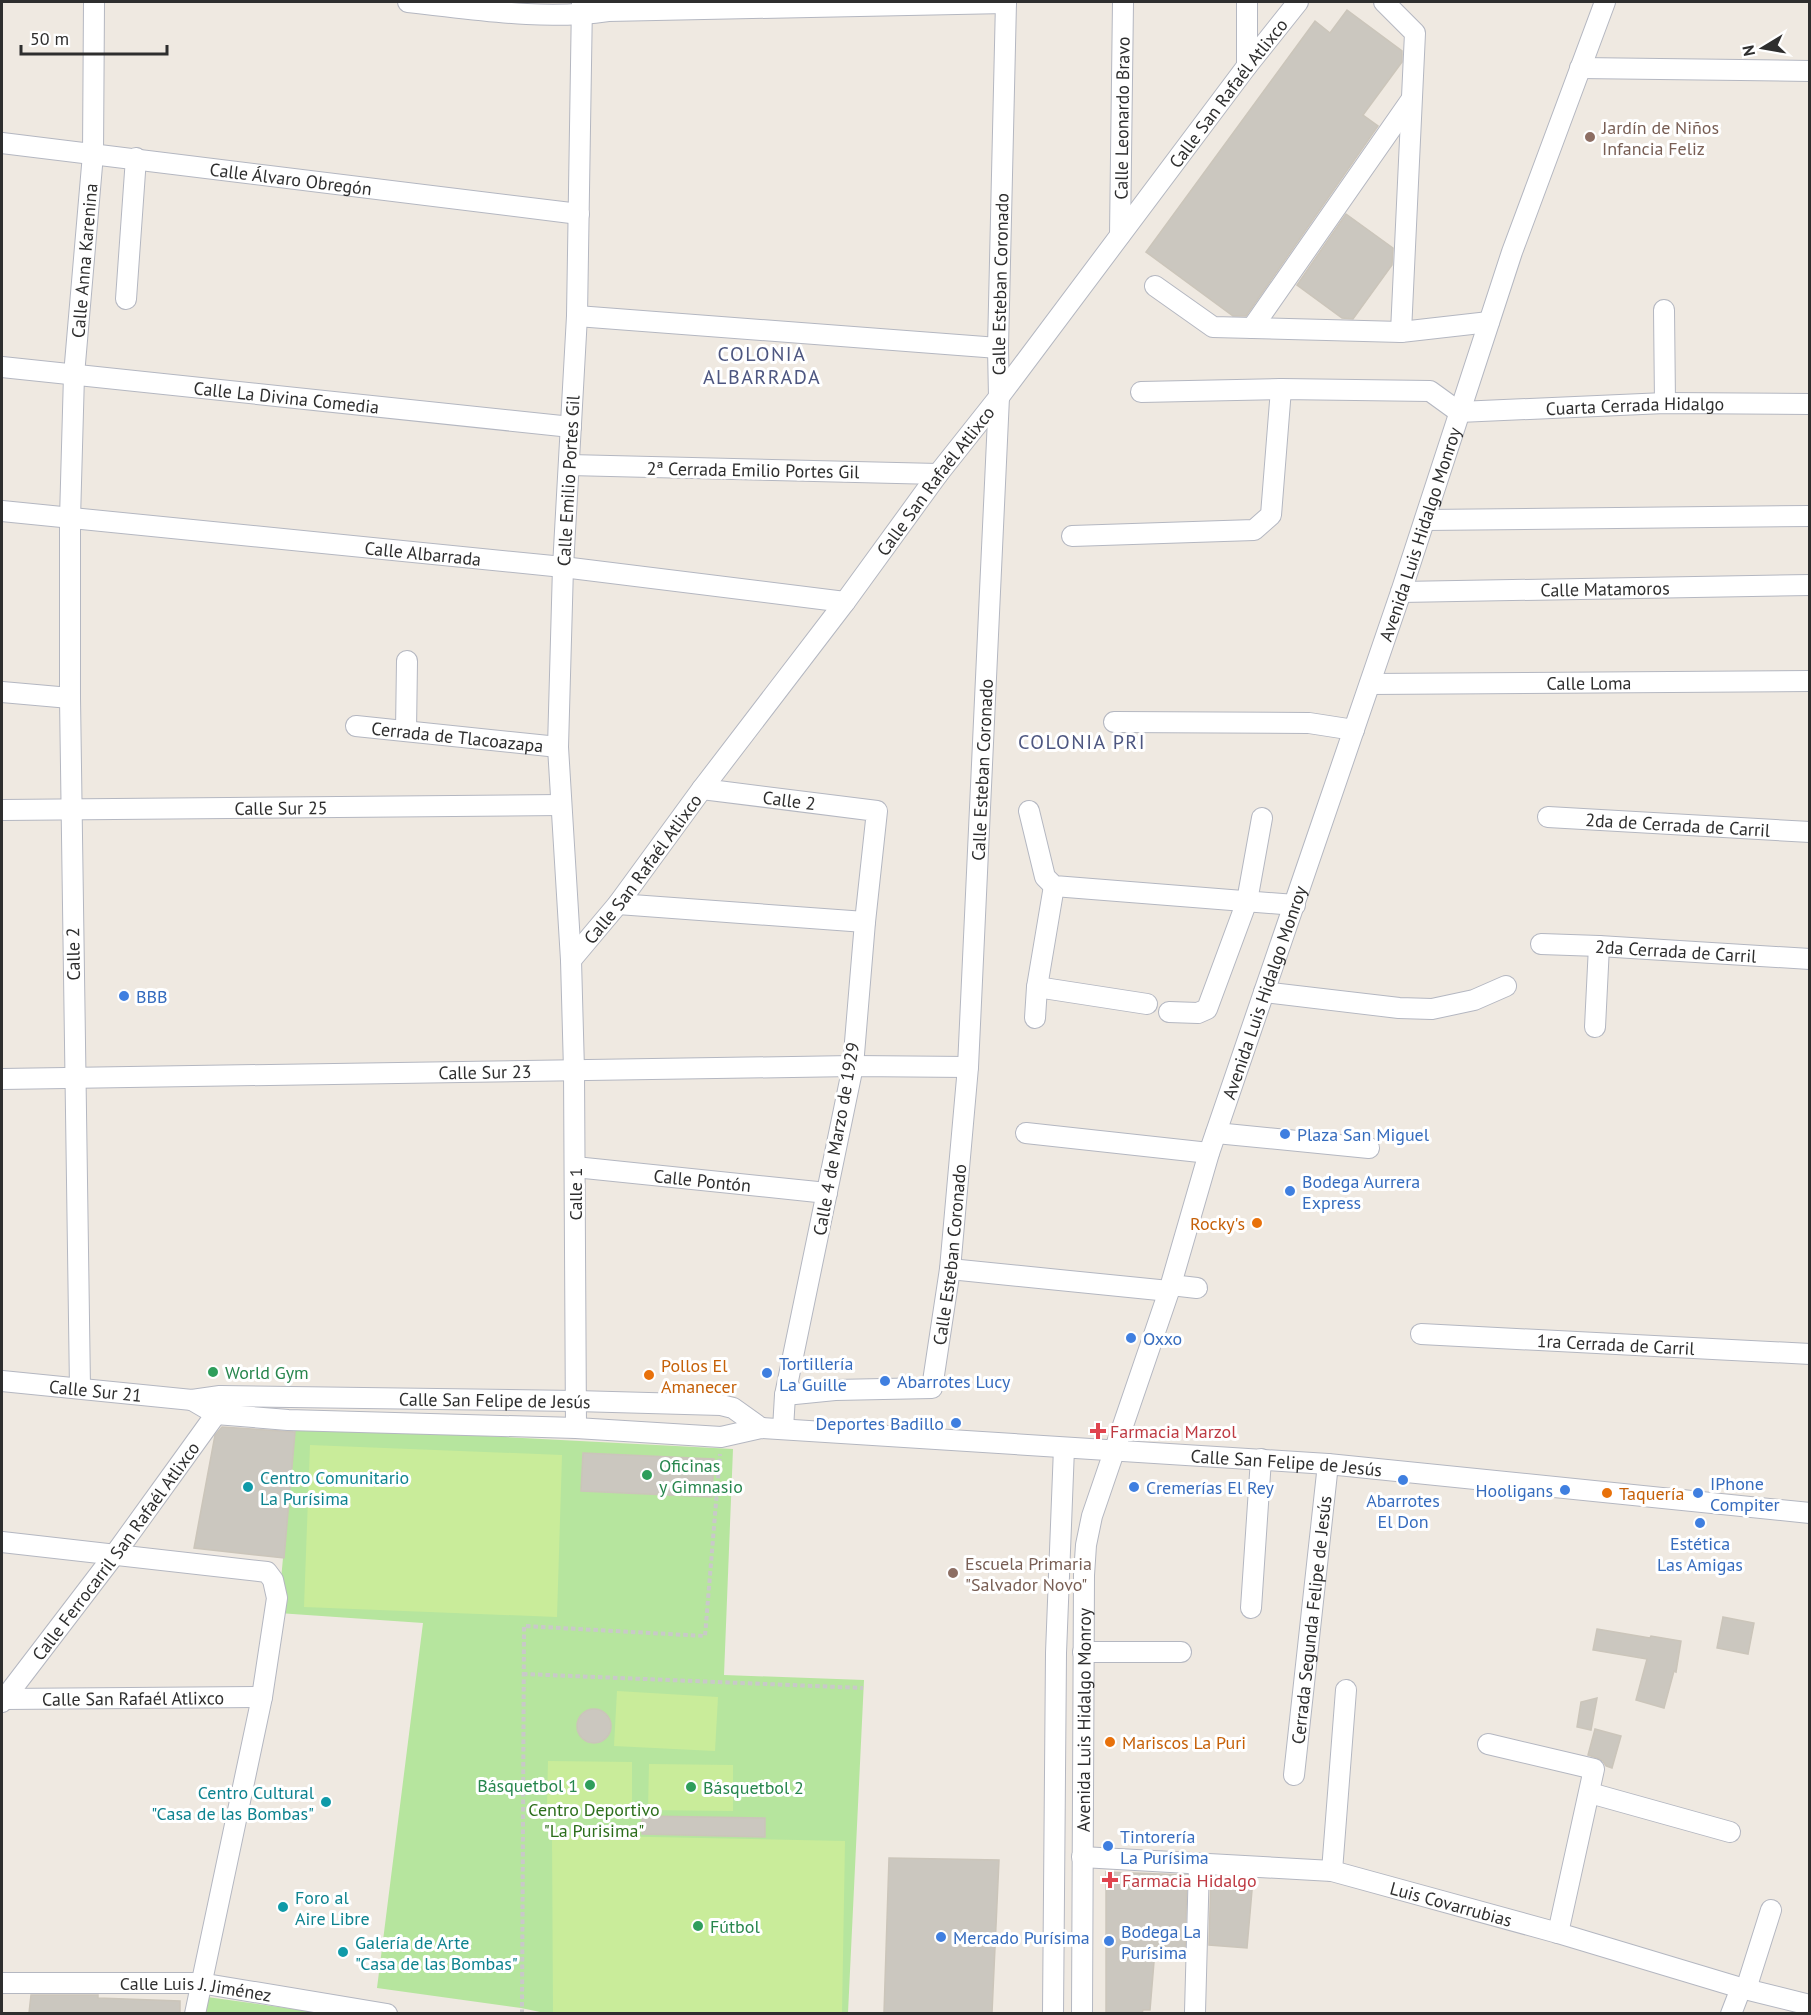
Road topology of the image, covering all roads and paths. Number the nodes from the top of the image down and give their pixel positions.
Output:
1 (94, 2) edge
2 (408, 2) edge
3 (1006, 2) edge
4 (1124, 2) edge
5 (1247, 2) edge
6 (1298, 2) edge
7 (1384, 2) edge
8 (1605, 2) edge
9 (582, 8) edge
10 (1247, 66) junction
11 (1580, 68) junction
12 (1809, 71) edge
13 (1411, 100) junction
14 (2, 143) edge
15 (93, 154) junction
16 (136, 159) junction
17 (579, 214) junction
18 (1119, 235) junction
19 (1155, 286) dead end
20 (126, 299) dead end
21 (1664, 310) dead end
22 (577, 316) junction
23 (1489, 322) junction
24 (1252, 328) junction
25 (1401, 332) junction
26 (998, 348) junction
27 (2, 367) edge
28 (74, 375) junction
29 (1281, 389) junction
30 (1141, 392) dead end
31 (999, 397) junction
32 (1665, 403) junction
33 (1809, 404) edge
34 (1459, 412) junction
35 (571, 428) junction
36 (569, 465) junction
37 (938, 474) junction
38 (2, 511) edge
39 (1809, 516) edge
40 (70, 519) junction
41 (1425, 520) junction
42 (1072, 536) dead end
43 (563, 567) junction
44 (1809, 585) edge
45 (1401, 592) junction
46 (845, 602) junction
47 (407, 661) dead end
48 (1809, 681) edge
49 (1370, 684) junction
50 (2, 692) edge
51 (70, 698) junction
52 (1114, 722) dead end
53 (356, 726) dead end
54 (1354, 730) junction
55 (406, 731) junction
56 (558, 747) junction
57 (702, 789) junction
58 (561, 806) junction
59 (72, 809) junction
60 (2, 810) edge
61 (877, 811) joint
62 (1029, 812) dead end
63 (1548, 817) dead end
64 (1262, 818) dead end
65 (1809, 832) edge
66 (1054, 886) junction
67 (1247, 901) junction
68 (618, 904) junction
69 (1295, 905) junction
70 (865, 922) junction
71 (1541, 944) dead end
72 (1599, 946) junction
73 (1809, 959) edge
74 (571, 960) junction
75 (1037, 987) junction
76 (1506, 987) dead end
77 (1264, 993) junction
78 (1147, 1004) dead end
79 (1169, 1012) dead end
80 (1035, 1018) dead end
81 (1596, 1027) dead end
82 (853, 1066) junction
83 (968, 1067) junction
84 (574, 1070) junction
85 (2, 1079) edge
86 (75, 1079) junction
87 (1026, 1133) dead end
88 (1216, 1133) junction
89 (1369, 1148) dead end
90 (1209, 1153) junction
91 (575, 1167) junction
92 (827, 1193) junction
93 (950, 1269) junction
94 (1170, 1288) junction
95 (1197, 1288) dead end
96 (1421, 1334) dead end
97 (1809, 1354) edge
98 (2, 1381) edge
99 (80, 1388) junction
100 (785, 1395) junction
101 (576, 1401) junction
102 (218, 1405) junction
103 (576, 1428) junction
104 (761, 1428) junction
105 (783, 1429) junction
106 (721, 1437) junction
107 (1064, 1448) junction
108 (1114, 1452) junction
109 (1261, 1459) junction
110 (1328, 1464) junction
111 (1809, 1513) edge
112 (2, 1542) edge
113 (115, 1554) junction
114 (1251, 1608) dead end
115 (1083, 1652) junction
116 (1181, 1652) dead end
117 (524, 1674) junction
118 (863, 1688) dead end
119 (1346, 1690) dead end
120 (262, 1697) junction
121 (3, 1700) edge
122 (1488, 1743) dead end
123 (1294, 1775) dead end
124 (1590, 1793) junction
125 (1730, 1832) dead end
126 (1082, 1857) junction
127 (1198, 1864) junction
128 (1332, 1871) junction
129 (1771, 1910) dead end
130 (1558, 1933) junction
131 (2, 1983) edge
132 (200, 1983) junction
133 (1743, 1988) junction
134 (1809, 2005) edge
135 (1195, 2012) edge
136 (195, 2013) edge
137 (387, 2013) edge
138 (522, 2013) edge
139 (1053, 2013) edge
140 (1082, 2013) edge
141 (1731, 2013) edge

1 - 15 street, Calle Anna Karenina
2 - 9 street
3 - 9 street
3 - 26 street, Calle Esteban Coronado
4 - 18 street, Calle Leonardo Bravo
5 - 10 street
6 - 10 street, Calle San Rafaél Atlixco
7 - 13 street
8 - 11 street, Avenida Luis Hidalgo Monroy
9 - 17 street, Calle Emilio Portes Gil
10 - 18 street, Calle San Rafaél Atlixco
11 - 12 street
11 - 23 street, Avenida Luis Hidalgo Monroy
13 - 24 street
13 - 25 street
14 - 15 street, Calle Álvaro Obregón
15 - 16 street, Calle Álvaro Obregón
15 - 28 street, Calle Anna Karenina
16 - 17 street, Calle Álvaro Obregón
16 - 20 street
17 - 22 street, Calle Emilio Portes Gil
18 - 31 street, Calle San Rafaél Atlixco
19 - 24 street
21 - 32 street
22 - 26 street
22 - 35 street, Calle Emilio Portes Gil
23 - 25 street
23 - 34 street, Avenida Luis Hidalgo Monroy
24 - 25 street
26 - 31 street, Calle Esteban Coronado
27 - 28 street, Calle La Divina Comedia
28 - 35 street, Calle La Divina Comedia
28 - 40 street, Calle Anna Karenina
29 - 30 street
29 - 34 street
29 - 42 street
31 - 37 street, Calle San Rafaél Atlixco
31 - 83 street, Calle Esteban Coronado
32 - 33 street, Cuarta Cerrada Hidalgo
32 - 34 street, Cuarta Cerrada Hidalgo
34 - 41 street, Avenida Luis Hidalgo Monroy
35 - 36 street, Calle Emilio Portes Gil
36 - 37 street, 2ª Cerrada Emilio Portes Gil
36 - 43 street, Calle Emilio Portes Gil
37 - 46 street, Calle San Rafaél Atlixco
38 - 40 street, Calle Albarrada
39 - 41 street
40 - 43 street, Calle Albarrada
40 - 51 street, Calle 2
41 - 45 street, Avenida Luis Hidalgo Monroy
43 - 46 street, Calle Albarrada
43 - 56 street, Calle Emilio Portes Gil
44 - 45 street, Calle Matamoros
45 - 49 street, Avenida Luis Hidalgo Monroy
46 - 57 street, Calle San Rafaél Atlixco
47 - 55 street
48 - 49 street, Calle Loma
49 - 54 street, Avenida Luis Hidalgo Monroy
50 - 51 street
51 - 59 street, Calle 2
52 - 54 street
53 - 55 street, Cerrada de Tlacoazapa
54 - 69 street, Avenida Luis Hidalgo Monroy
55 - 56 street, Cerrada de Tlacoazapa
56 - 58 street, Calle Emilio Portes Gil
57 - 61 street, Calle 2
57 - 68 street, Calle San Rafaél Atlixco
58 - 59 street, Calle Sur 25
58 - 74 street, Calle Emilio Portes Gil
59 - 60 street, Calle Sur 25
59 - 86 street, Calle 2
61 - 70 street, Calle 4 de Marzo de 1929
62 - 66 street
63 - 65 street, 2da de Cerrada de Carril
64 - 67 street
66 - 67 street
66 - 75 street
67 - 69 street
67 - 79 street
68 - 70 street
68 - 74 street, Calle San Rafaél Atlixco
69 - 77 street, Avenida Luis Hidalgo Monroy
70 - 82 street, Calle 4 de Marzo de 1929
71 - 72 street, 2da Cerrada de Carril
72 - 73 street, 2da Cerrada de Carril
72 - 81 street
74 - 84 street, Calle 1
75 - 78 street
75 - 80 street
76 - 77 street
77 - 88 street, Avenida Luis Hidalgo Monroy
82 - 83 street, Calle Sur 23
82 - 84 street, Calle Sur 23
82 - 92 street, Calle 4 de Marzo de 1929
83 - 93 street, Calle Esteban Coronado
84 - 86 street, Calle Sur 23
84 - 91 street, Calle 1
85 - 86 street, Calle Sur 23
86 - 99 street, Calle 2
87 - 90 street
88 - 89 street
88 - 90 street, Avenida Luis Hidalgo Monroy
90 - 94 street, Avenida Luis Hidalgo Monroy
91 - 92 street, Calle Pontón
91 - 101 street, Calle 1
92 - 100 street, Calle 4 de Marzo de 1929
93 - 94 street
93 - 100 street, Calle Esteban Coronado
94 - 95 street
94 - 108 street, Avenida Luis Hidalgo Monroy
96 - 97 street, 1ra Cerrada de Carril
98 - 99 street, Calle Sur 21
99 - 102 street, Calle Sur 21
100 - 105 street, Calle 4 de Marzo de 1929
101 - 102 street, Calle San Felipe de Jesús
101 - 103 street, Calle 1
101 - 104 street, Calle San Felipe de Jesús
102 - 103 street, Calle San Felipe de Jesús
102 - 113 street, Calle Ferrocarril San Rafaél Atlixco
103 - 106 street, Calle San Felipe de Jesús
104 - 105 street, Calle San Felipe de Jesús
104 - 106 street, Calle San Felipe de Jesús
105 - 107 street, Calle San Felipe de Jesús
106 - 117 path
107 - 108 street, Calle San Felipe de Jesús
107 - 139 street, Avenida Luis Hidalgo Monroy
108 - 109 street, Calle San Felipe de Jesús
108 - 115 street, Avenida Luis Hidalgo Monroy
109 - 110 street, Calle San Felipe de Jesús
109 - 114 street
110 - 111 street, Calle San Felipe de Jesús
110 - 123 street, Cerrada Segunda Felipe de Jesús
112 - 113 street
113 - 120 street
113 - 121 street, Calle Ferrocarril San Rafaél Atlixco
115 - 116 street
115 - 126 street, Avenida Luis Hidalgo Monroy
117 - 118 path
117 - 138 path
119 - 128 street
120 - 121 street, Calle San Rafaél Atlixco
120 - 132 street
122 - 124 street
124 - 125 street
124 - 130 street
126 - 127 street, Luis Covarrubias
126 - 140 street, Avenida Luis Hidalgo Monroy
127 - 128 street, Luis Covarrubias
127 - 135 street
128 - 130 street, Luis Covarrubias
129 - 133 street
130 - 133 street, Luis Covarrubias
131 - 132 street, Calle Luis J. Jiménez
132 - 136 street
132 - 137 street, Calle Luis J. Jiménez
133 - 134 street, Luis Covarrubias
133 - 141 street

